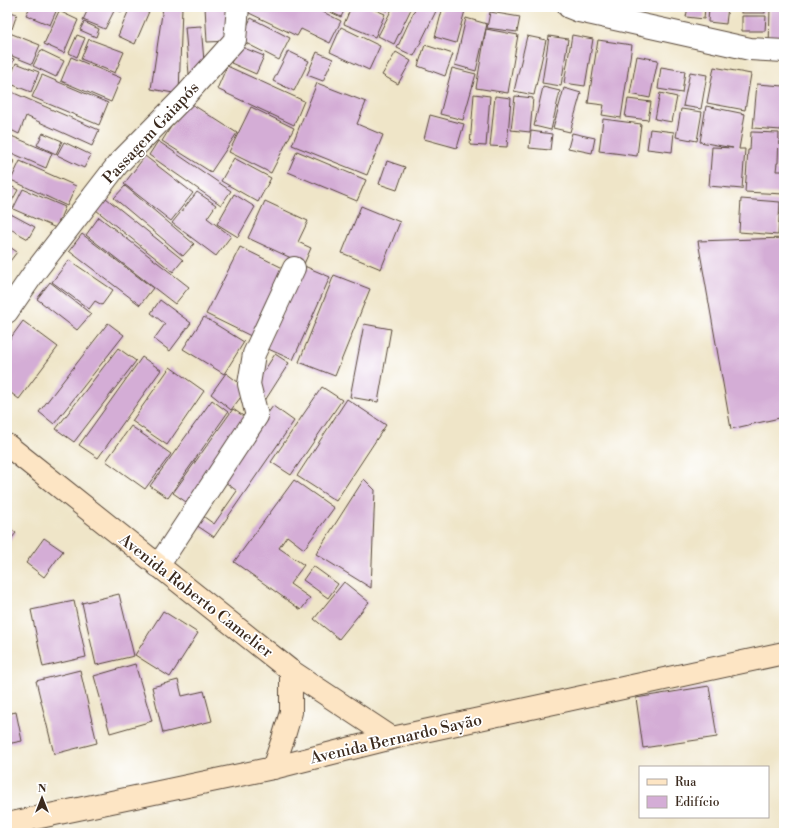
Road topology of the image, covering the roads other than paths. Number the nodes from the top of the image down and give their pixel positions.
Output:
1 (238, 7) edge
2 (569, 7) edge
3 (784, 51) edge
4 (294, 268) dead end
5 (7, 312) edge
6 (7, 445) edge
7 (158, 566) junction
8 (784, 653) edge
9 (291, 672) junction
10 (392, 738) junction
11 (273, 768) junction
12 (7, 824) edge

1 - 5 street, Passagem Gaiapós
2 - 3 street
4 - 7 street
6 - 7 main road, Avenida Roberto Camelier
7 - 9 main road, Avenida Roberto Camelier
8 - 10 main road, Avenida Bernardo Sayão
9 - 10 main road, Avenida Roberto Camelier
9 - 11 main road
10 - 11 main road, Avenida Bernardo Sayão
11 - 12 main road, Avenida Bernardo Sayão

